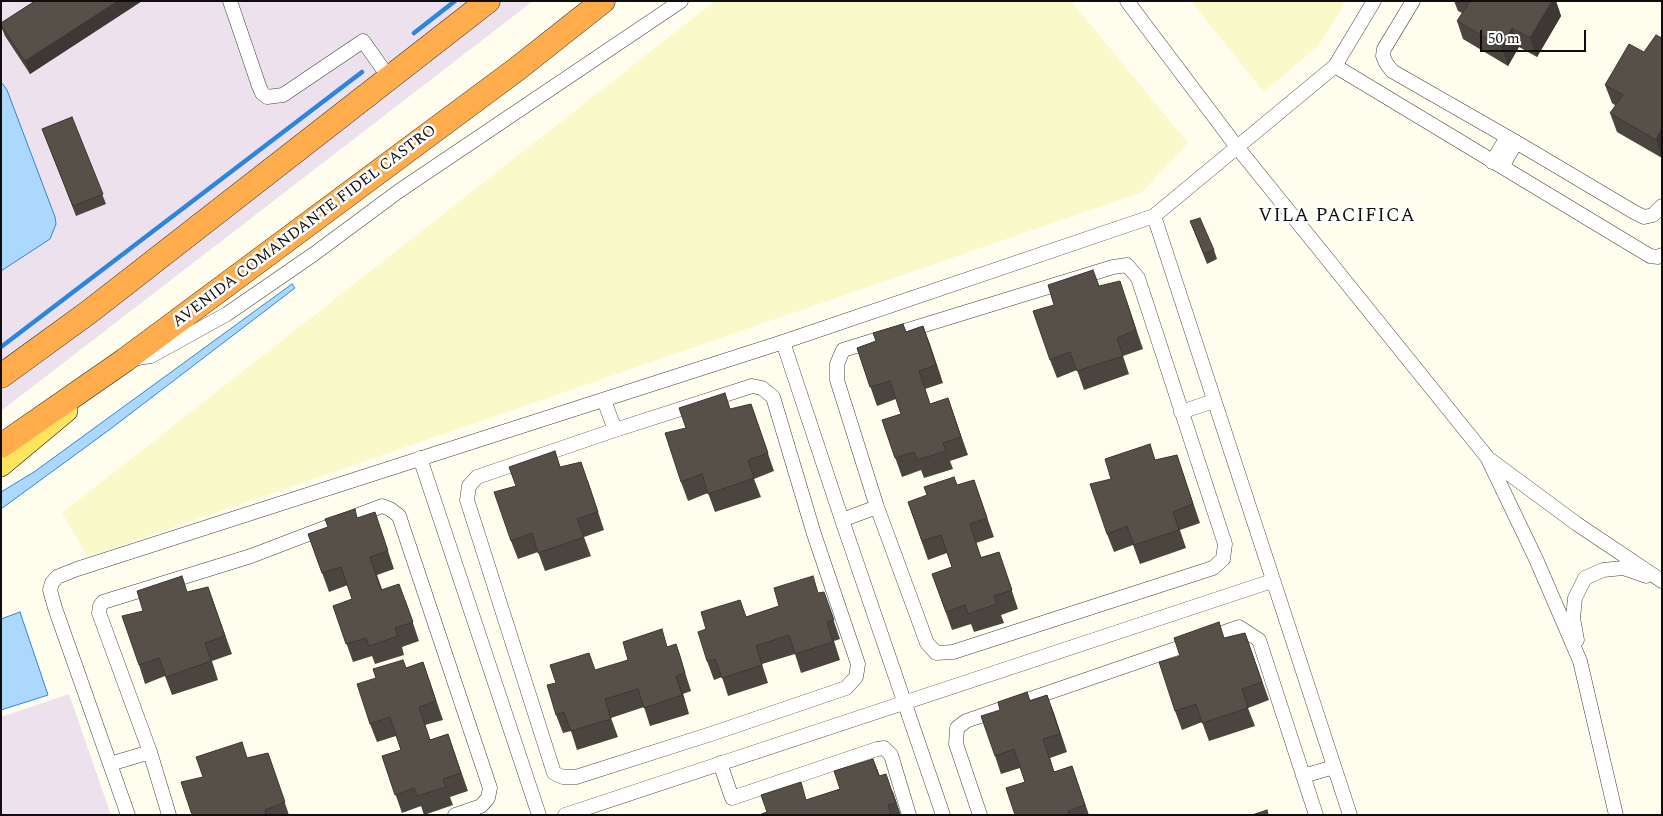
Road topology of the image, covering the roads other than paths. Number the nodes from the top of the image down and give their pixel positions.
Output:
1 (230, 1) edge
2 (488, 1) edge
3 (604, 1) edge
4 (681, 1) edge
5 (1127, 1) edge
6 (1374, 1) edge
7 (1413, 1) edge
8 (1335, 66) junction
9 (390, 79) junction
10 (1512, 140) junction
11 (1237, 147) junction
12 (1497, 164) junction
13 (1662, 206) edge
14 (1154, 216) junction
15 (1662, 255) edge
16 (89, 312) junction
17 (783, 342) junction
18 (126, 360) junction
19 (1, 363) edge
20 (1, 376) edge
21 (604, 400) junction
22 (1214, 401) junction
23 (1181, 412) junction
24 (615, 430) junction
25 (1, 446) edge
26 (1487, 457) junction
27 (420, 458) junction
28 (1, 466) edge
29 (877, 507) junction
30 (842, 520) junction
31 (1272, 581) junction
32 (1661, 581) edge
33 (1580, 661) junction
34 (904, 702) junction
35 (150, 752) junction
36 (720, 763) junction
37 (110, 764) junction
38 (1334, 767) junction
39 (1303, 776) junction
40 (128, 815) edge
41 (168, 815) edge
42 (455, 815) edge
43 (539, 815) edge
44 (565, 815) edge
45 (909, 815) edge
46 (943, 815) edge
47 (980, 815) edge
48 (1316, 815) edge
49 (1350, 815) edge
50 (1616, 815) edge

1 - 9 street
2 - 9 highway
3 - 18 highway, AVENIDA COMANDANTE FIDEL CASTRO
4 - 18 street
5 - 11 street
6 - 8 street
7 - 10 street
8 - 11 street
8 - 12 street
9 - 16 highway
10 - 12 street
10 - 13 street
11 - 14 street
11 - 26 street
12 - 15 street
14 - 17 street
14 - 22 street
16 - 19 main road
16 - 20 highway
17 - 21 street
17 - 30 street
18 - 25 highway, AVENIDA COMANDANTE FIDEL CASTRO
18 - 28 main road
21 - 24 street
21 - 27 street
22 - 23 street
22 - 31 street
23 - 29 street
23 - 29 street
24 - 24 street
26 - 32 street
26 - 33 street
27 - 37 street
27 - 43 street
29 - 30 street
30 - 34 street
31 - 34 street
31 - 38 street
32 - 33 street
33 - 50 street
34 - 36 street
34 - 46 street
35 - 37 street
35 - 41 street
35 - 42 street
36 - 44 street
36 - 45 street
37 - 40 street
38 - 39 street
38 - 49 street
39 - 47 street
39 - 48 street

